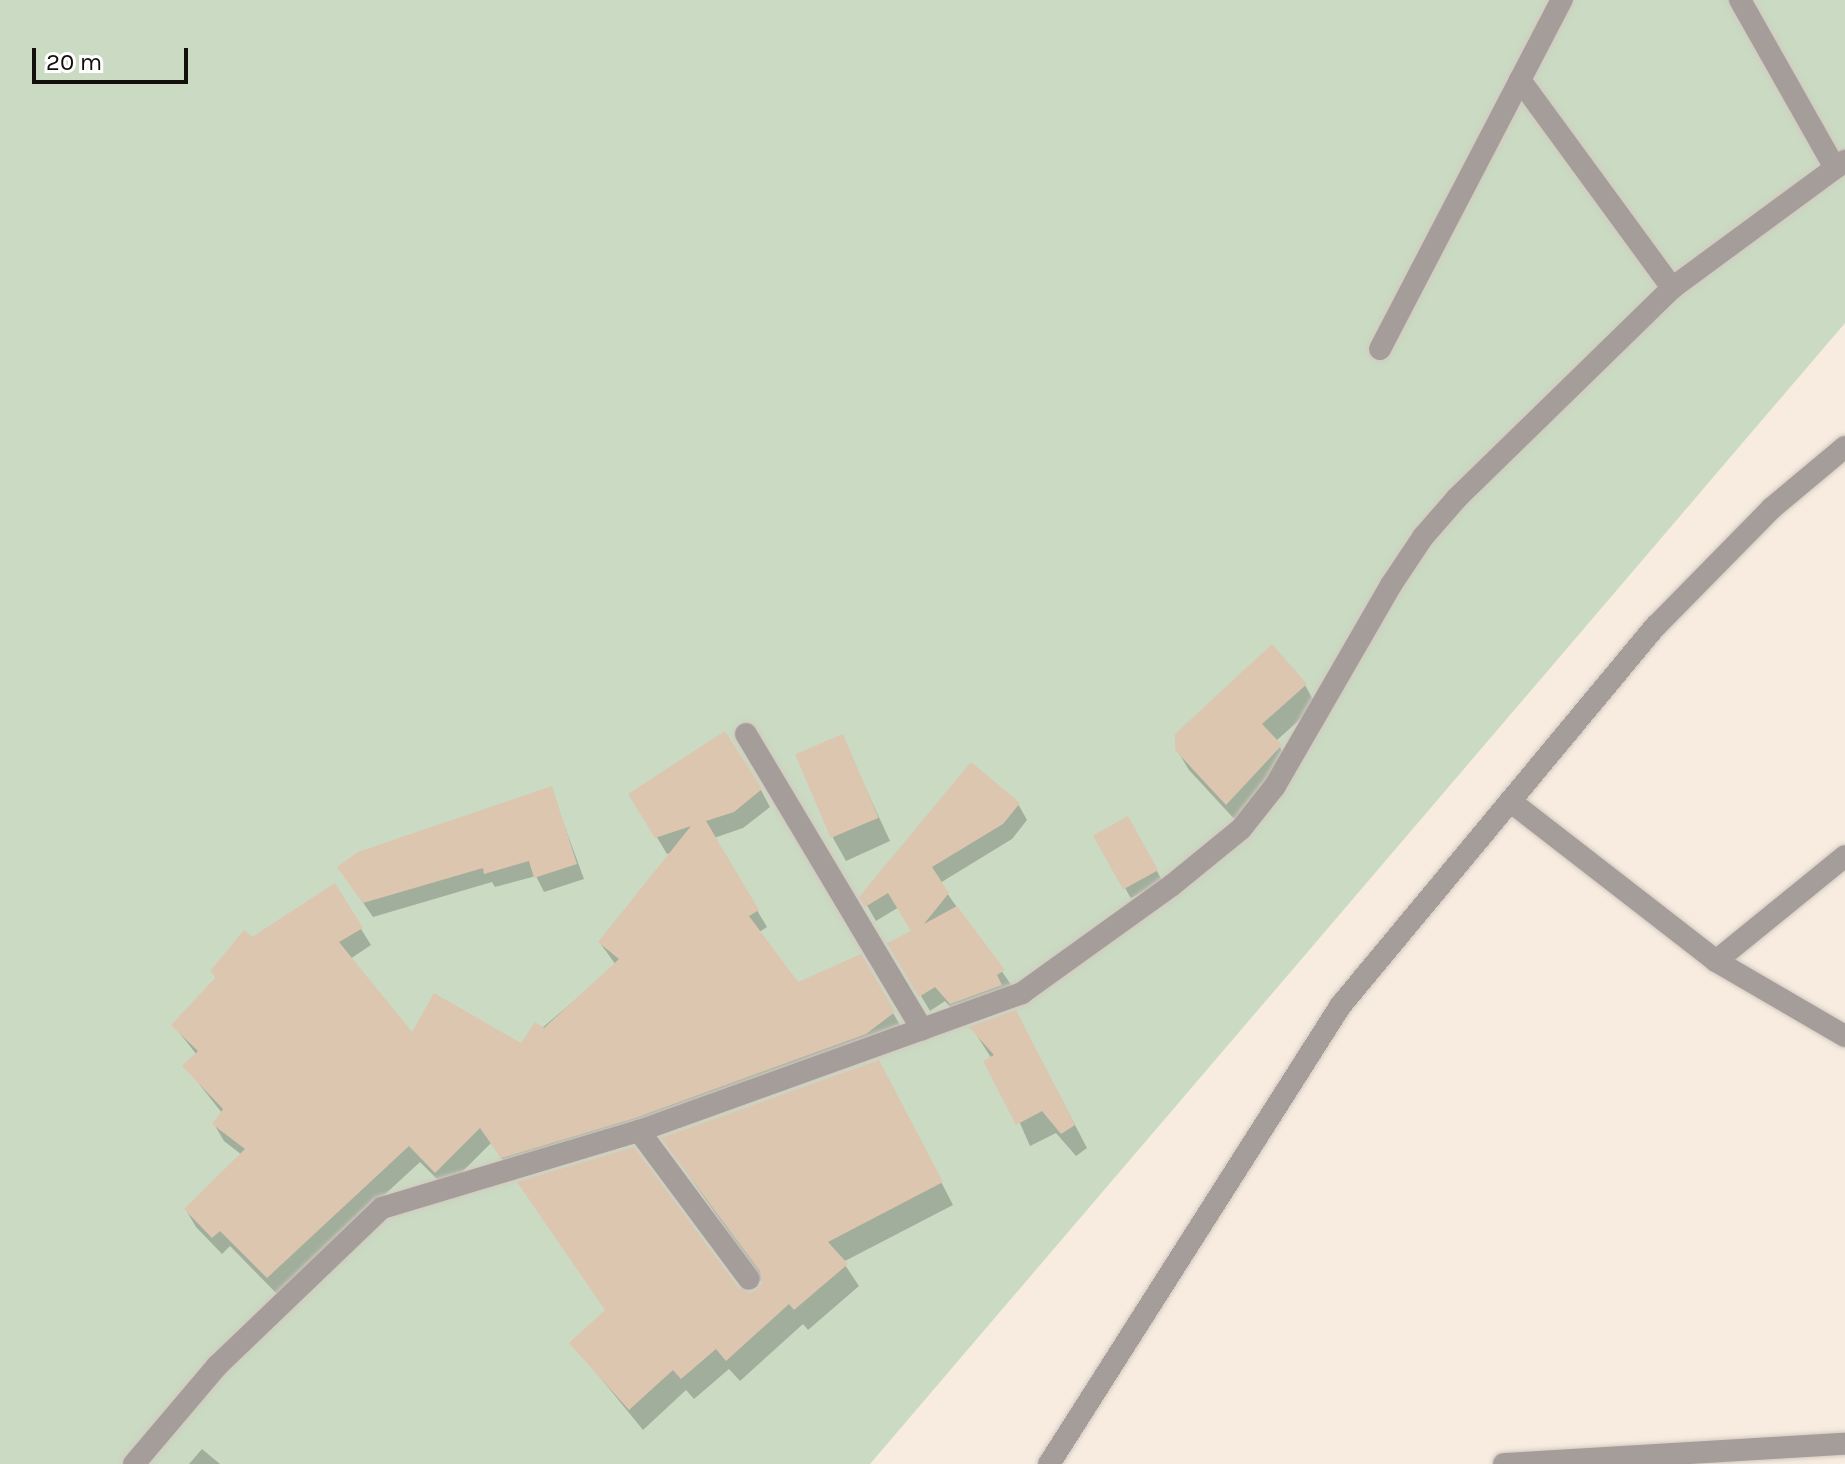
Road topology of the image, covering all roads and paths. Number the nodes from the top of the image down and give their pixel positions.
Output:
1 (1562, 0) edge
2 (1740, 0) edge
3 (1520, 80) junction
4 (1840, 164) edge
5 (1672, 288) junction
6 (1380, 349) dead end
7 (1845, 447) edge
8 (746, 734) dead end
9 (1510, 801) junction
10 (1845, 856) edge
11 (1716, 961) junction
12 (922, 1029) junction
13 (1845, 1036) edge
14 (639, 1131) junction
15 (749, 1279) dead end
16 (1845, 1444) edge
17 (134, 1464) edge
18 (1049, 1464) edge
19 (1504, 1464) edge

1 - 3 street
2 - 4 street
3 - 5 street
3 - 6 street
4 - 5 street
5 - 12 street
7 - 9 street
8 - 12 street
9 - 11 street
9 - 18 street
10 - 11 street
11 - 13 street
12 - 14 street
14 - 15 street
14 - 17 street
16 - 19 street

